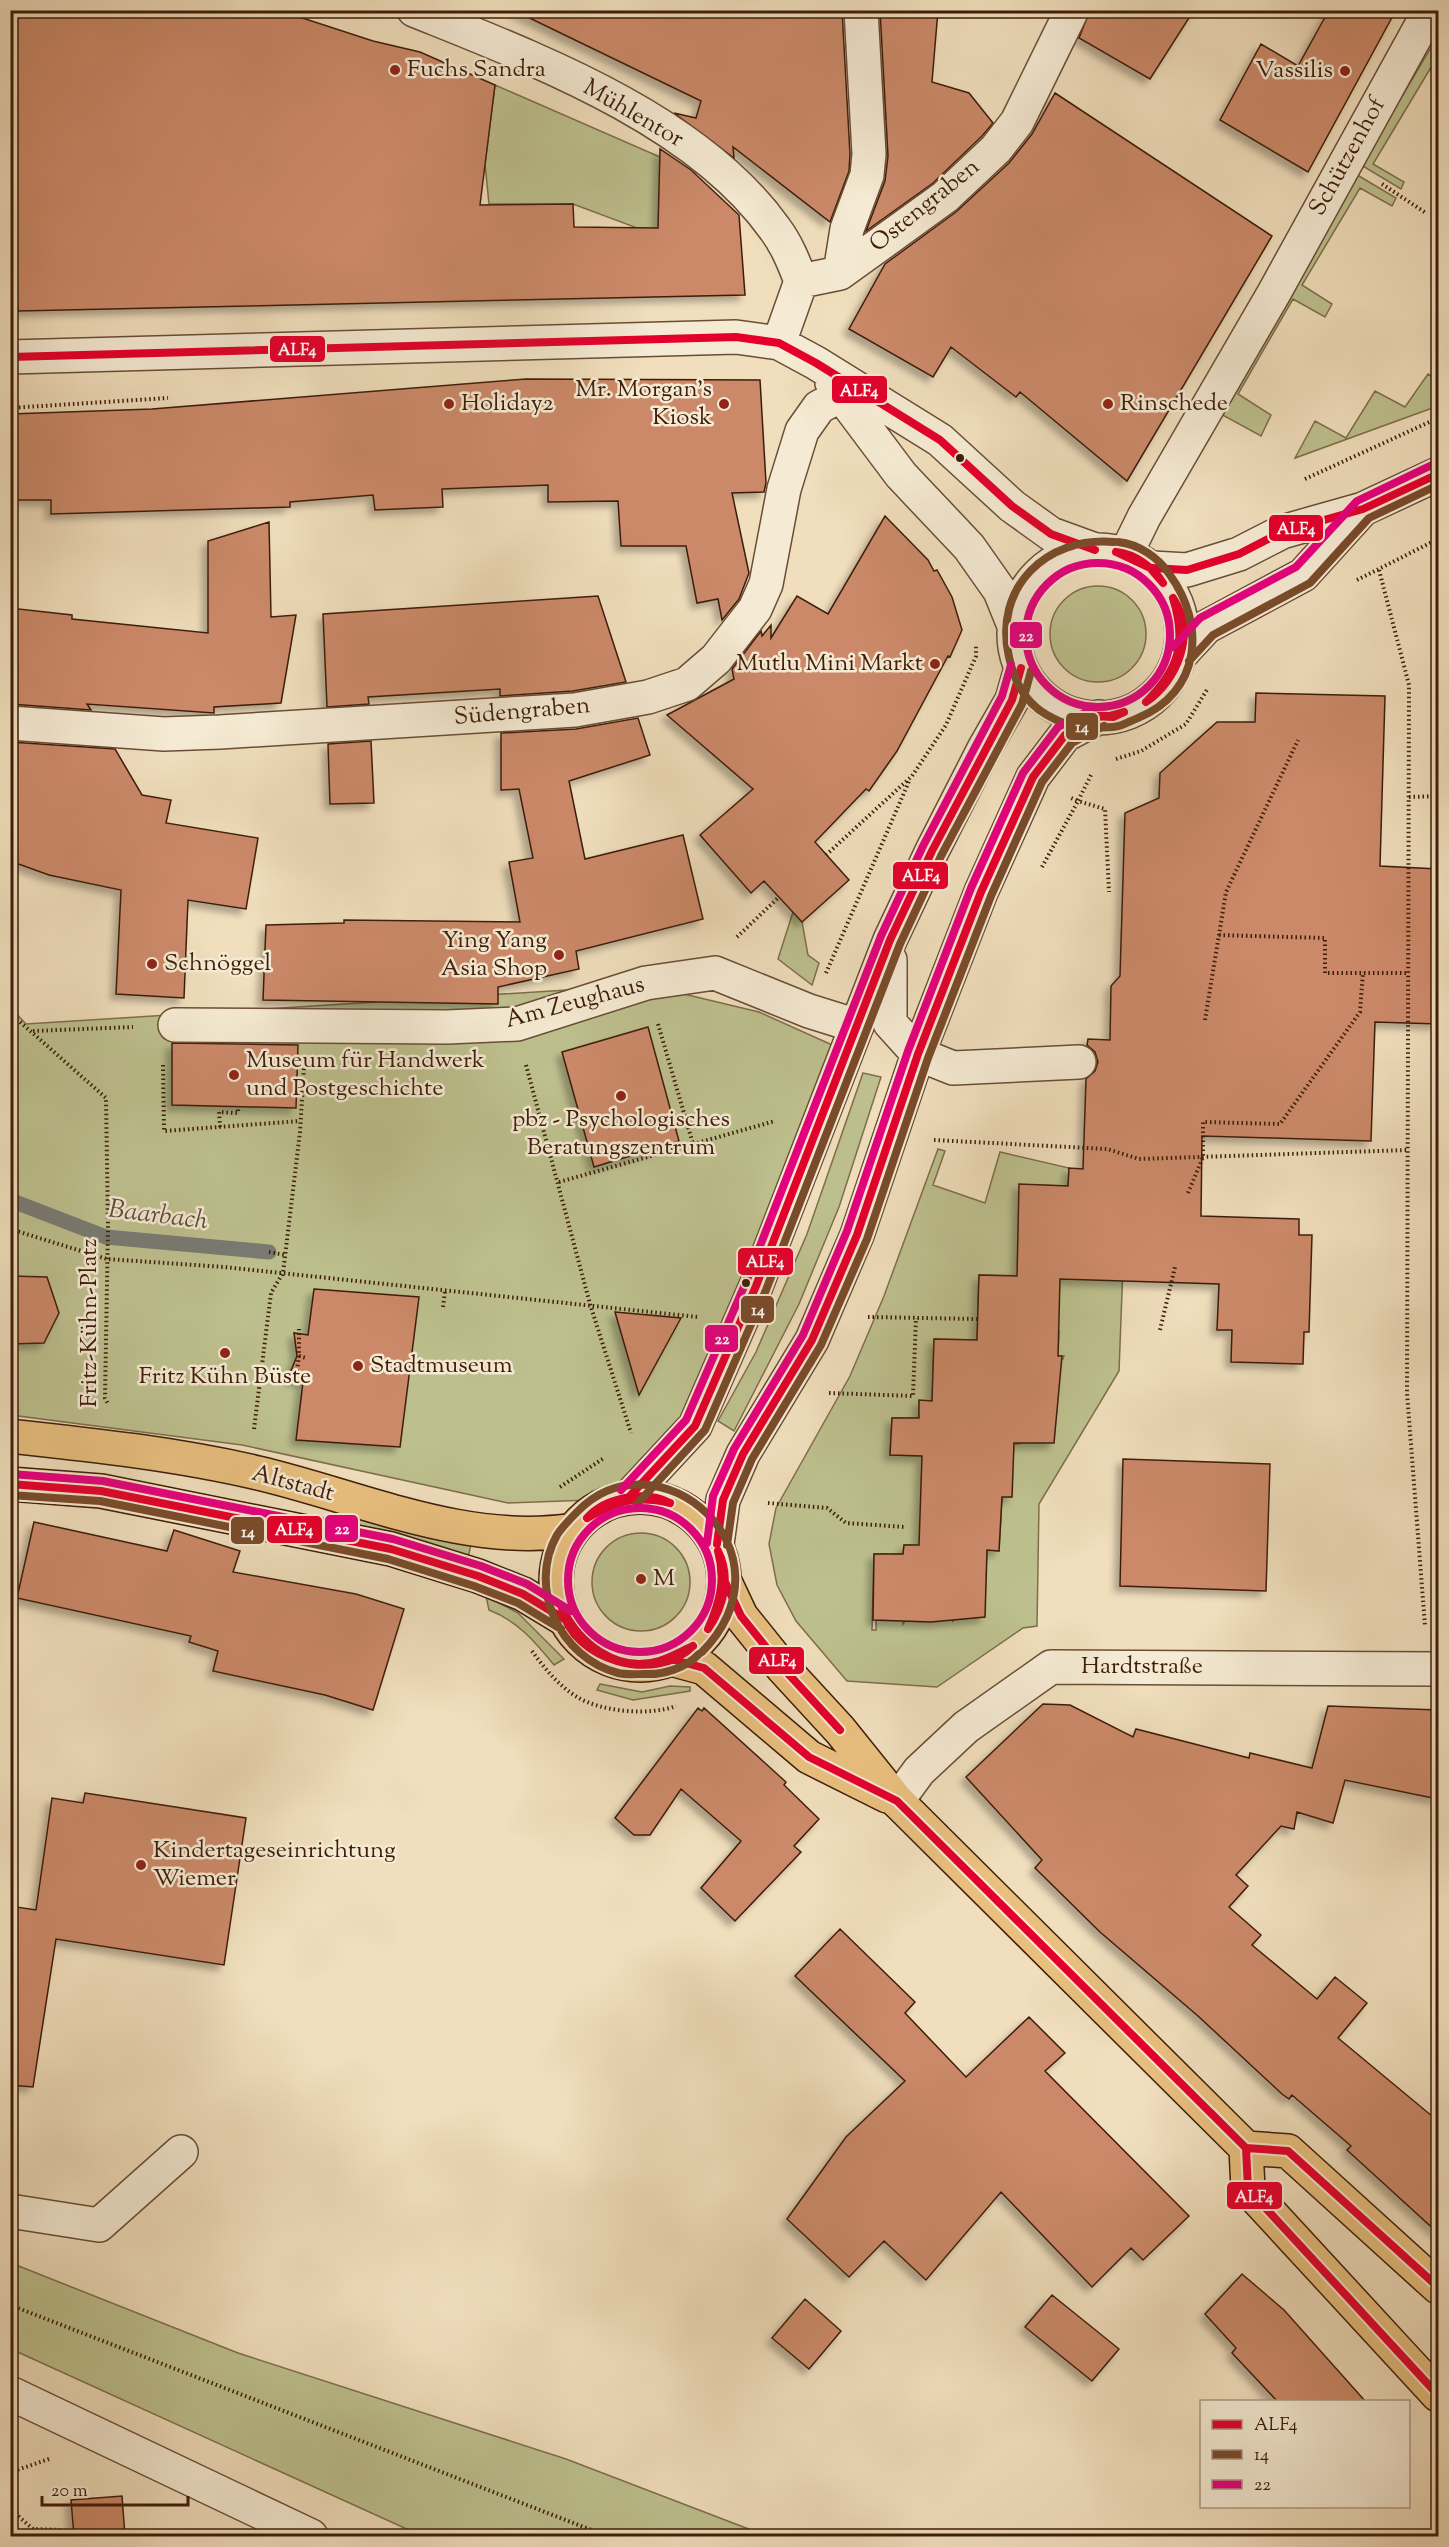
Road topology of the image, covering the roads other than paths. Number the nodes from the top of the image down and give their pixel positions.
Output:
1 (414, 10) edge
2 (861, 10) edge
3 (1072, 10) edge
4 (1430, 10) edge
5 (840, 273) junction
6 (801, 282) junction
7 (779, 343) junction
8 (10, 357) edge
9 (816, 363) junction
10 (845, 400) junction
11 (1438, 474) edge
12 (1363, 509) junction
13 (1124, 557) junction
14 (1015, 628) junction
15 (1181, 654) junction
16 (1021, 668) junction
17 (1099, 717) junction
18 (10, 723) edge
19 (890, 940) junction
20 (169, 1026) road end
21 (857, 1026) junction
22 (918, 1054) junction
23 (1079, 1062) dead end
24 (11, 1436) edge
25 (10, 1484) edge
26 (629, 1497) junction
27 (573, 1530) junction
28 (717, 1544) junction
29 (725, 1582) junction
30 (566, 1620) junction
31 (671, 1659) junction
32 (1433, 1669) edge
33 (897, 1801) junction
34 (1246, 2148) junction
35 (181, 2152) dead end
36 (10, 2211) edge
37 (1438, 2287) edge
38 (10, 2393) edge
39 (1438, 2395) edge
40 (262, 2525) edge
41 (311, 2536) edge

1 - 6 street, Mühlentor
2 - 5 street
3 - 5 street, Ostengraben
4 - 13 street, Schützenhof
5 - 6 street, Ostengraben
6 - 7 street
7 - 8 street
7 - 9 street
9 - 10 street
9 - 13 street
10 - 14 street
10 - 18 street, Südengraben
11 - 12 street
12 - 13 street
12 - 15 street
13 - 14 street
13 - 15 street
14 - 16 street
15 - 17 street
16 - 17 street
16 - 19 street
17 - 22 street
19 - 21 street
19 - 22 street
20 - 21 street, Am Zeughaus
21 - 26 street
22 - 23 street
22 - 28 street
24 - 27 main road, Altstadt
25 - 30 main road, Altstadt
26 - 27 main road
26 - 28 main road
27 - 30 main road
28 - 29 main road
29 - 31 main road
29 - 33 main road
30 - 31 main road
31 - 33 main road
32 - 33 street, Hardtstraße
33 - 34 main road
34 - 37 main road
34 - 39 main road
35 - 36 street
38 - 40 street
40 - 41 street

